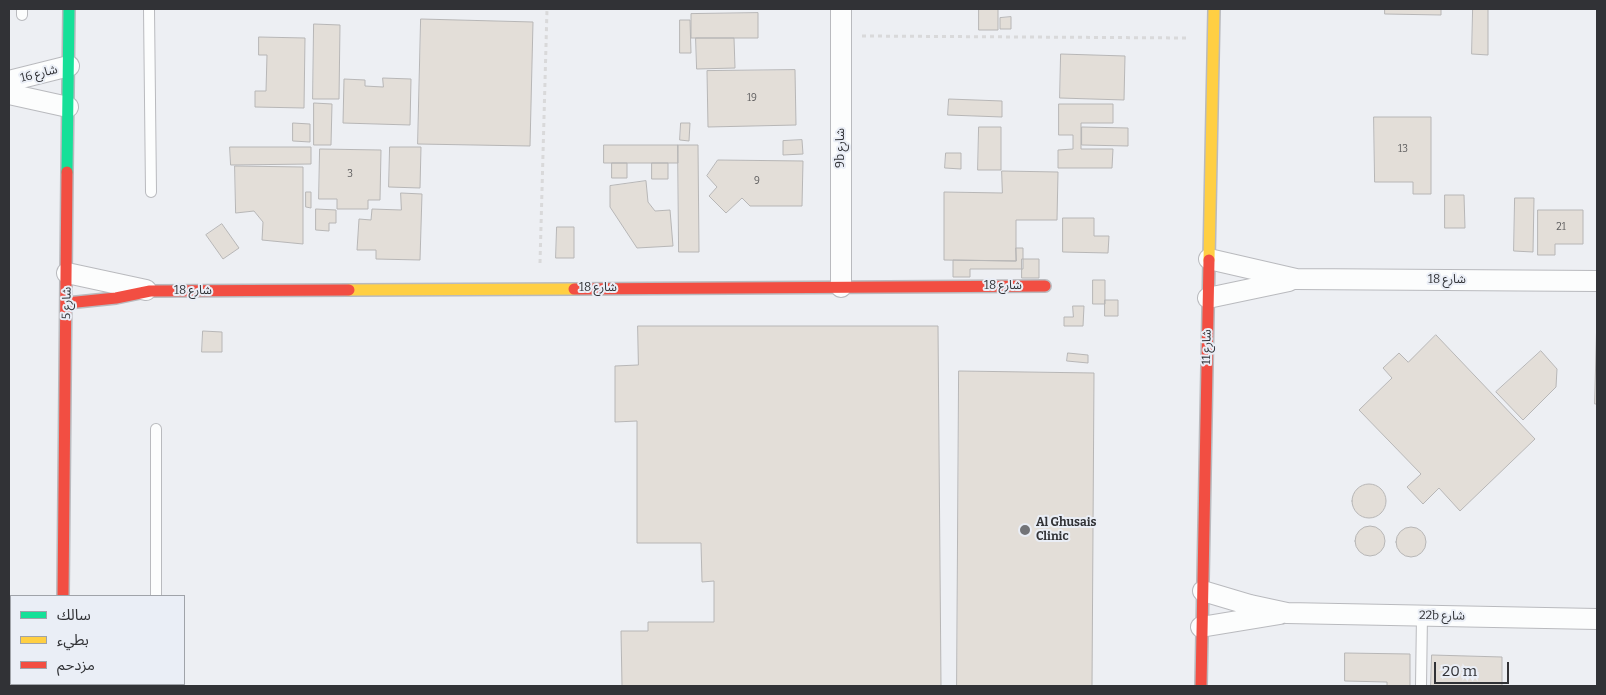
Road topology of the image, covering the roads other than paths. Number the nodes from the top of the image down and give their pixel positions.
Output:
1 (68, 9) edge
2 (149, 9) edge
3 (841, 9) edge
4 (1214, 9) edge
5 (69, 66) junction
6 (9, 81) edge
7 (9, 94) edge
8 (68, 107) junction
9 (151, 192) dead end
10 (1209, 259) junction
11 (68, 273) junction
12 (1296, 279) junction
13 (1597, 281) edge
14 (1045, 286) dead end
15 (841, 287) junction
16 (150, 291) junction
17 (1208, 298) junction
18 (67, 304) junction
19 (156, 429) dead end
20 (1203, 591) junction
21 (63, 595) edge
22 (156, 595) edge
23 (1287, 612) junction
24 (1422, 615) junction
25 (1597, 619) edge
26 (1201, 627) junction
27 (1201, 686) edge
28 (1421, 686) edge

1 - 5 street, شارع 5
2 - 9 lane
3 - 15 street, 9b شارع
4 - 10 street, شارع 11
5 - 6 street, شارع 16
5 - 8 street, شارع 5
7 - 8 street, شارع 16
8 - 11 street, شارع 5
10 - 12 street, شارع 18
10 - 17 street, شارع 11
11 - 16 street, شارع 18
11 - 18 street, شارع 5
12 - 13 street, شارع 18
12 - 17 street, شارع 18
14 - 15 street, شارع 18
15 - 16 street, شارع 18
16 - 18 street, شارع 18
17 - 20 street, شارع 11
18 - 21 street, شارع 5
19 - 22 lane
20 - 23 street, 22b شارع
20 - 26 street, شارع 11
23 - 24 street, 22b شارع
23 - 26 street, 22b شارع
24 - 25 street, 22b شارع
24 - 28 lane
26 - 27 street, شارع 11

